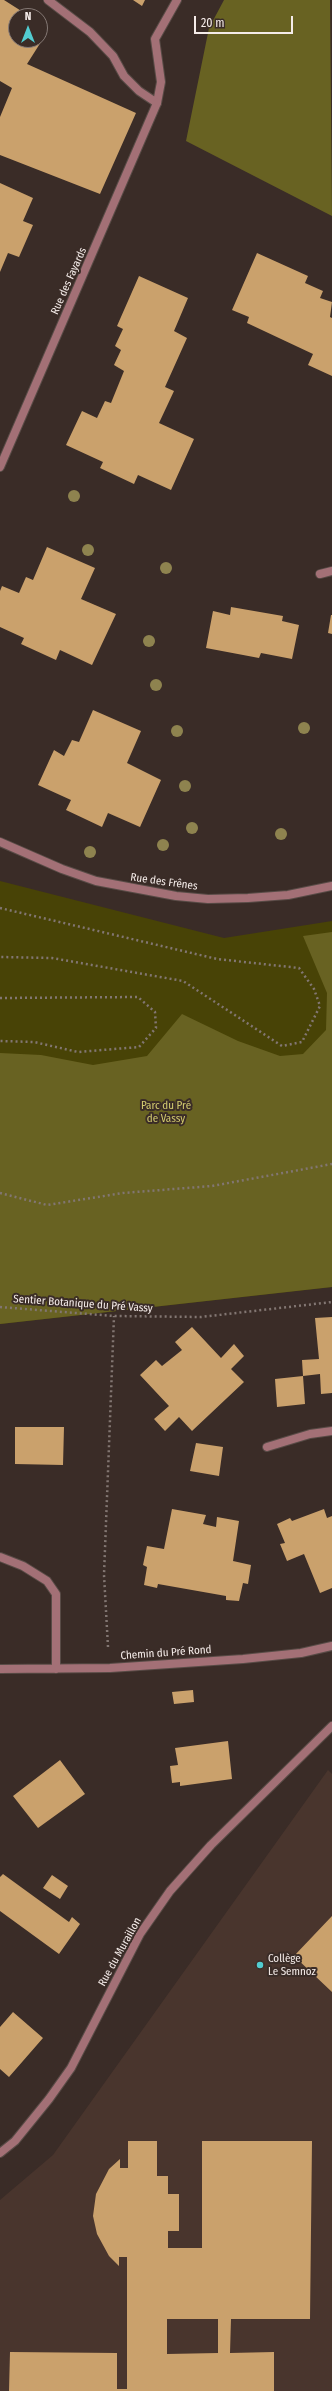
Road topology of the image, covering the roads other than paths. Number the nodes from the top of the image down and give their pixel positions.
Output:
1 (48, 0) edge
2 (177, 0) edge
3 (157, 103) junction
4 (0, 466) edge
5 (332, 571) edge
6 (320, 574) dead end
7 (0, 842) edge
8 (332, 886) edge
9 (332, 1431) edge
10 (267, 1447) dead end
11 (0, 1557) edge
12 (332, 1646) edge
13 (0, 1669) edge
14 (56, 1669) junction
15 (332, 1726) edge
16 (0, 2153) edge

1 - 3 street
2 - 3 street, Rue des Fayards
3 - 4 street, Rue des Fayards
5 - 6 street
7 - 8 street, Rue des Frênes
9 - 10 street
11 - 14 street
12 - 14 street, Chemin du Pré Rond
13 - 14 street, Chemin du Pré Rond
15 - 16 street, Rue du Muraillon

